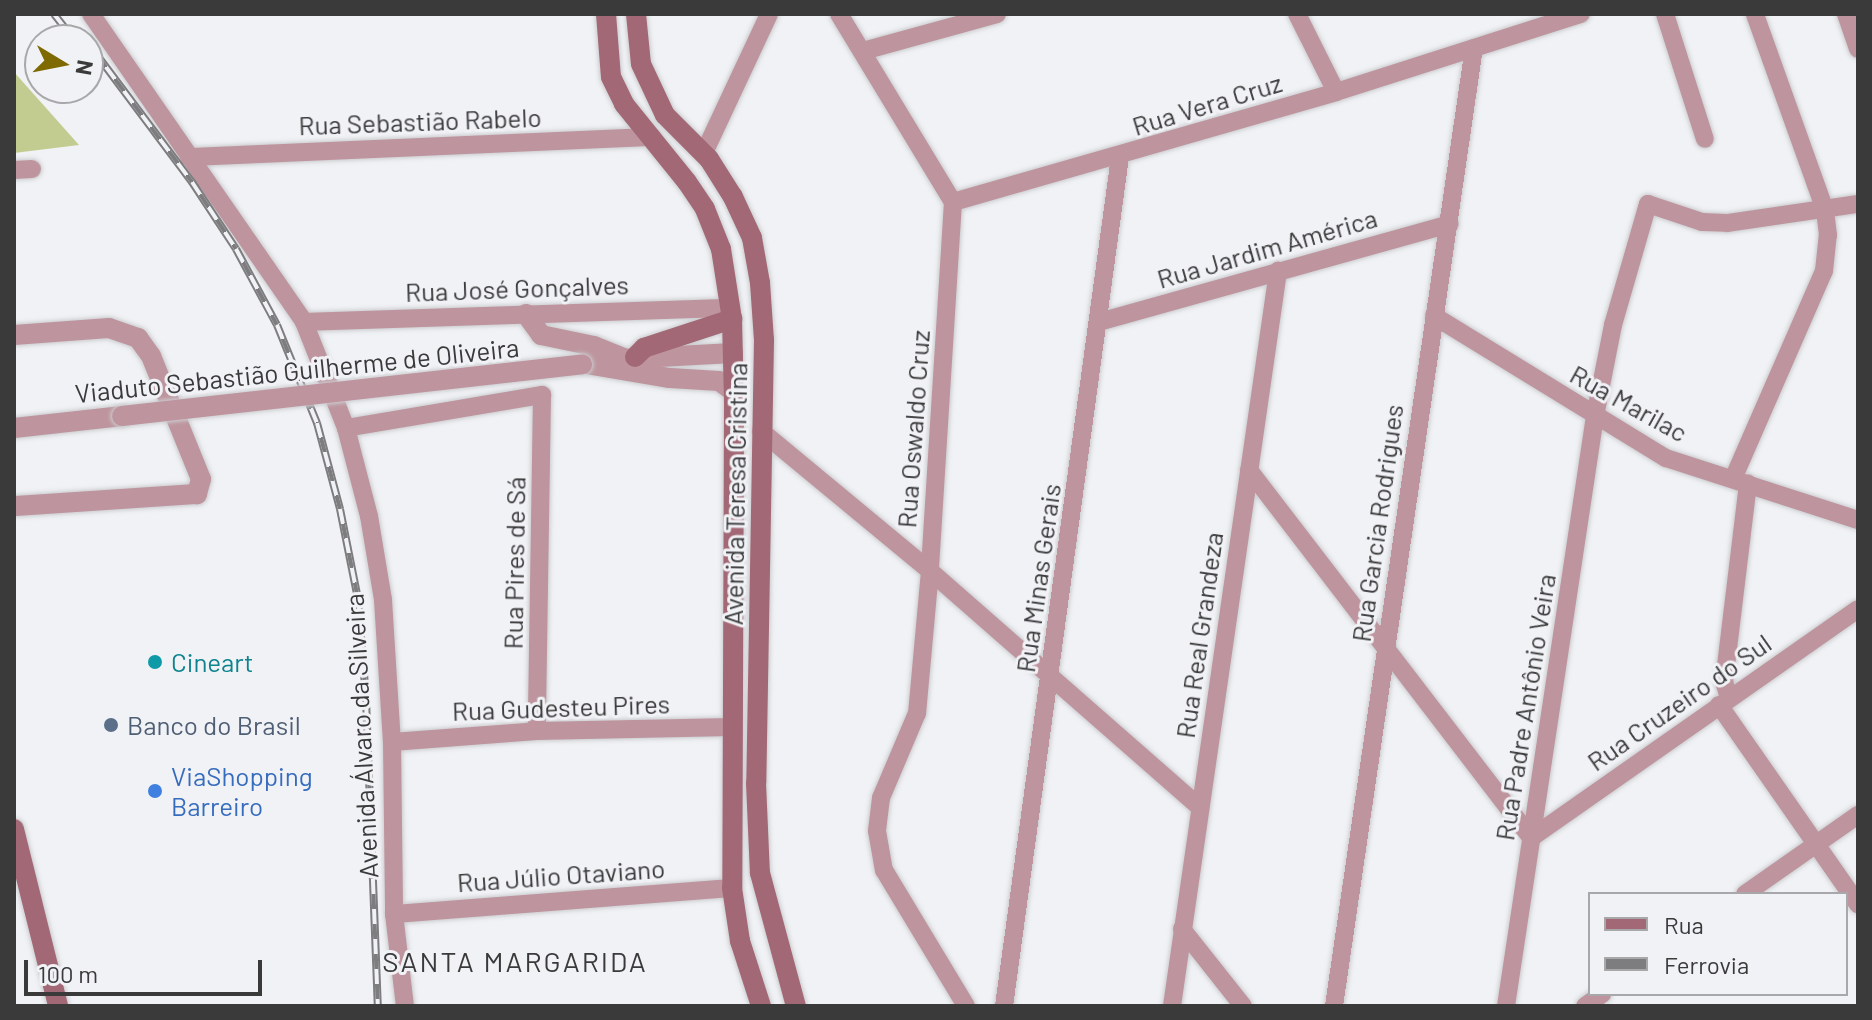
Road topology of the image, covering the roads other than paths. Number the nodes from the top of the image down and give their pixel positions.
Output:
1 (91, 14) edge
2 (606, 14) edge
3 (636, 14) edge
4 (769, 14) edge
5 (839, 14) edge
6 (997, 14) edge
7 (1297, 14) edge
8 (1581, 14) edge
9 (1665, 14) edge
10 (1755, 14) edge
11 (1846, 14) edge
12 (1474, 48) junction
13 (1858, 49) edge
14 (863, 51) junction
15 (1336, 92) junction
16 (652, 137) junction
17 (1705, 139) dead end
18 (704, 153) junction
19 (189, 157) junction
20 (1120, 157) junction
21 (953, 202) junction
22 (1858, 204) edge
23 (1825, 210) junction
24 (1450, 224) junction
25 (1278, 271) junction
26 (731, 313) junction
27 (526, 314) junction
28 (1434, 316) junction
29 (304, 322) junction
30 (1099, 322) junction
31 (14, 335) edge
32 (733, 353) junction
33 (629, 358) junction
34 (584, 364) junction
35 (734, 392) junction
36 (1595, 416) junction
37 (17, 428) edge
38 (346, 428) junction
39 (761, 431) junction
40 (1249, 470) junction
41 (1741, 481) junction
42 (14, 506) edge
43 (1858, 520) edge
44 (930, 571) junction
45 (1858, 609) edge
46 (1385, 651) junction
47 (1051, 678) junction
48 (1724, 701) junction
49 (732, 727) junction
50 (537, 731) junction
51 (392, 742) junction
52 (1200, 807) junction
53 (1858, 815) edge
54 (14, 829) edge
55 (1531, 838) junction
56 (1814, 845) junction
57 (18, 852) edge
58 (732, 888) junction
59 (1748, 892) edge
60 (1858, 904) edge
61 (394, 914) junction
62 (1182, 929) junction
63 (58, 1006) edge
64 (405, 1006) edge
65 (761, 1006) edge
66 (796, 1006) edge
67 (966, 1006) edge
68 (1004, 1006) edge
69 (1172, 1006) edge
70 (1243, 1006) edge
71 (1334, 1006) edge
72 (1506, 1006) edge

1 - 19 street, Avenida Álvaro da Silveira
2 - 16 main road, Avenida Teresa Cristina
3 - 18 main road, Avenida Teresa Cristina
4 - 18 street
5 - 14 street
6 - 14 street
7 - 15 street
8 - 12 street, Rua Vera Cruz
9 - 17 street
10 - 23 street
11 - 13 street
12 - 15 street, Rua Vera Cruz
12 - 24 street, Rua Garcia Rodrigues
14 - 21 street
15 - 20 street, Rua Vera Cruz
16 - 19 street, Rua Sebastião Rabelo
16 - 26 main road, Avenida Teresa Cristina
18 - 39 main road, Avenida Teresa Cristina
19 - 29 street, Avenida Álvaro da Silveira
20 - 21 street, Rua Vera Cruz
20 - 30 street, Rua Minas Gerais
21 - 44 street, Rua Oswaldo Cruz
22 - 23 street
23 - 36 street, Rua Padre Antônio Veira
23 - 41 street
24 - 25 street, Rua Jardim América
24 - 28 street, Rua Garcia Rodrigues
25 - 30 street, Rua Jardim América
25 - 40 street, Rua Real Grandeza
26 - 27 street, Rua José Gonçalves
26 - 32 main road, Avenida Teresa Cristina
26 - 33 main road
27 - 29 street, Rua José Gonçalves
27 - 33 street
28 - 36 street, Rua Marilac
28 - 46 street, Rua Garcia Rodrigues
29 - 38 street, Avenida Álvaro da Silveira
30 - 47 street, Rua Minas Gerais
31 - 42 street
32 - 33 street, Viaduto Sebastião Guilherme de Oliveira
32 - 35 main road, Avenida Teresa Cristina
32 - 39 main road
33 - 34 street, Viaduto Sebastião Guilherme de Oliveira
34 - 35 street, Viaduto Sebastião Guilherme de Oliveira
34 - 37 street, Viaduto Sebastião Guilherme de Oliveira, bridge
35 - 49 main road, Avenida Teresa Cristina
36 - 41 street, Rua Marilac
36 - 55 street, Rua Padre Antônio Veira
38 - 50 street, Rua Pires de Sá
38 - 51 street, Avenida Álvaro da Silveira
39 - 44 street
39 - 66 main road, Avenida Teresa Cristina
40 - 46 street
40 - 52 street, Rua Real Grandeza
41 - 43 street, Rua Marilac
41 - 48 street
44 - 47 street
44 - 67 street, Rua Oswaldo Cruz
45 - 48 street, Rua Cruzeiro do Sul
46 - 55 street
46 - 71 street, Rua Garcia Rodrigues
47 - 52 street
47 - 68 street, Rua Minas Gerais
48 - 55 street, Rua Cruzeiro do Sul
48 - 56 street
49 - 50 street, Rua Gudesteu Pires
49 - 58 main road, Avenida Teresa Cristina
50 - 51 street, Rua Gudesteu Pires
51 - 61 street, Avenida Álvaro da Silveira
52 - 62 street, Rua Real Grandeza
53 - 56 street
54 - 57 main road
55 - 72 street, Rua Padre Antônio Veira
56 - 59 street
56 - 60 street
57 - 63 main road
58 - 61 street, Rua Júlio Otaviano
58 - 65 main road, Avenida Teresa Cristina
61 - 64 street, Avenida Álvaro da Silveira
62 - 69 street, Rua Real Grandeza
62 - 70 street

